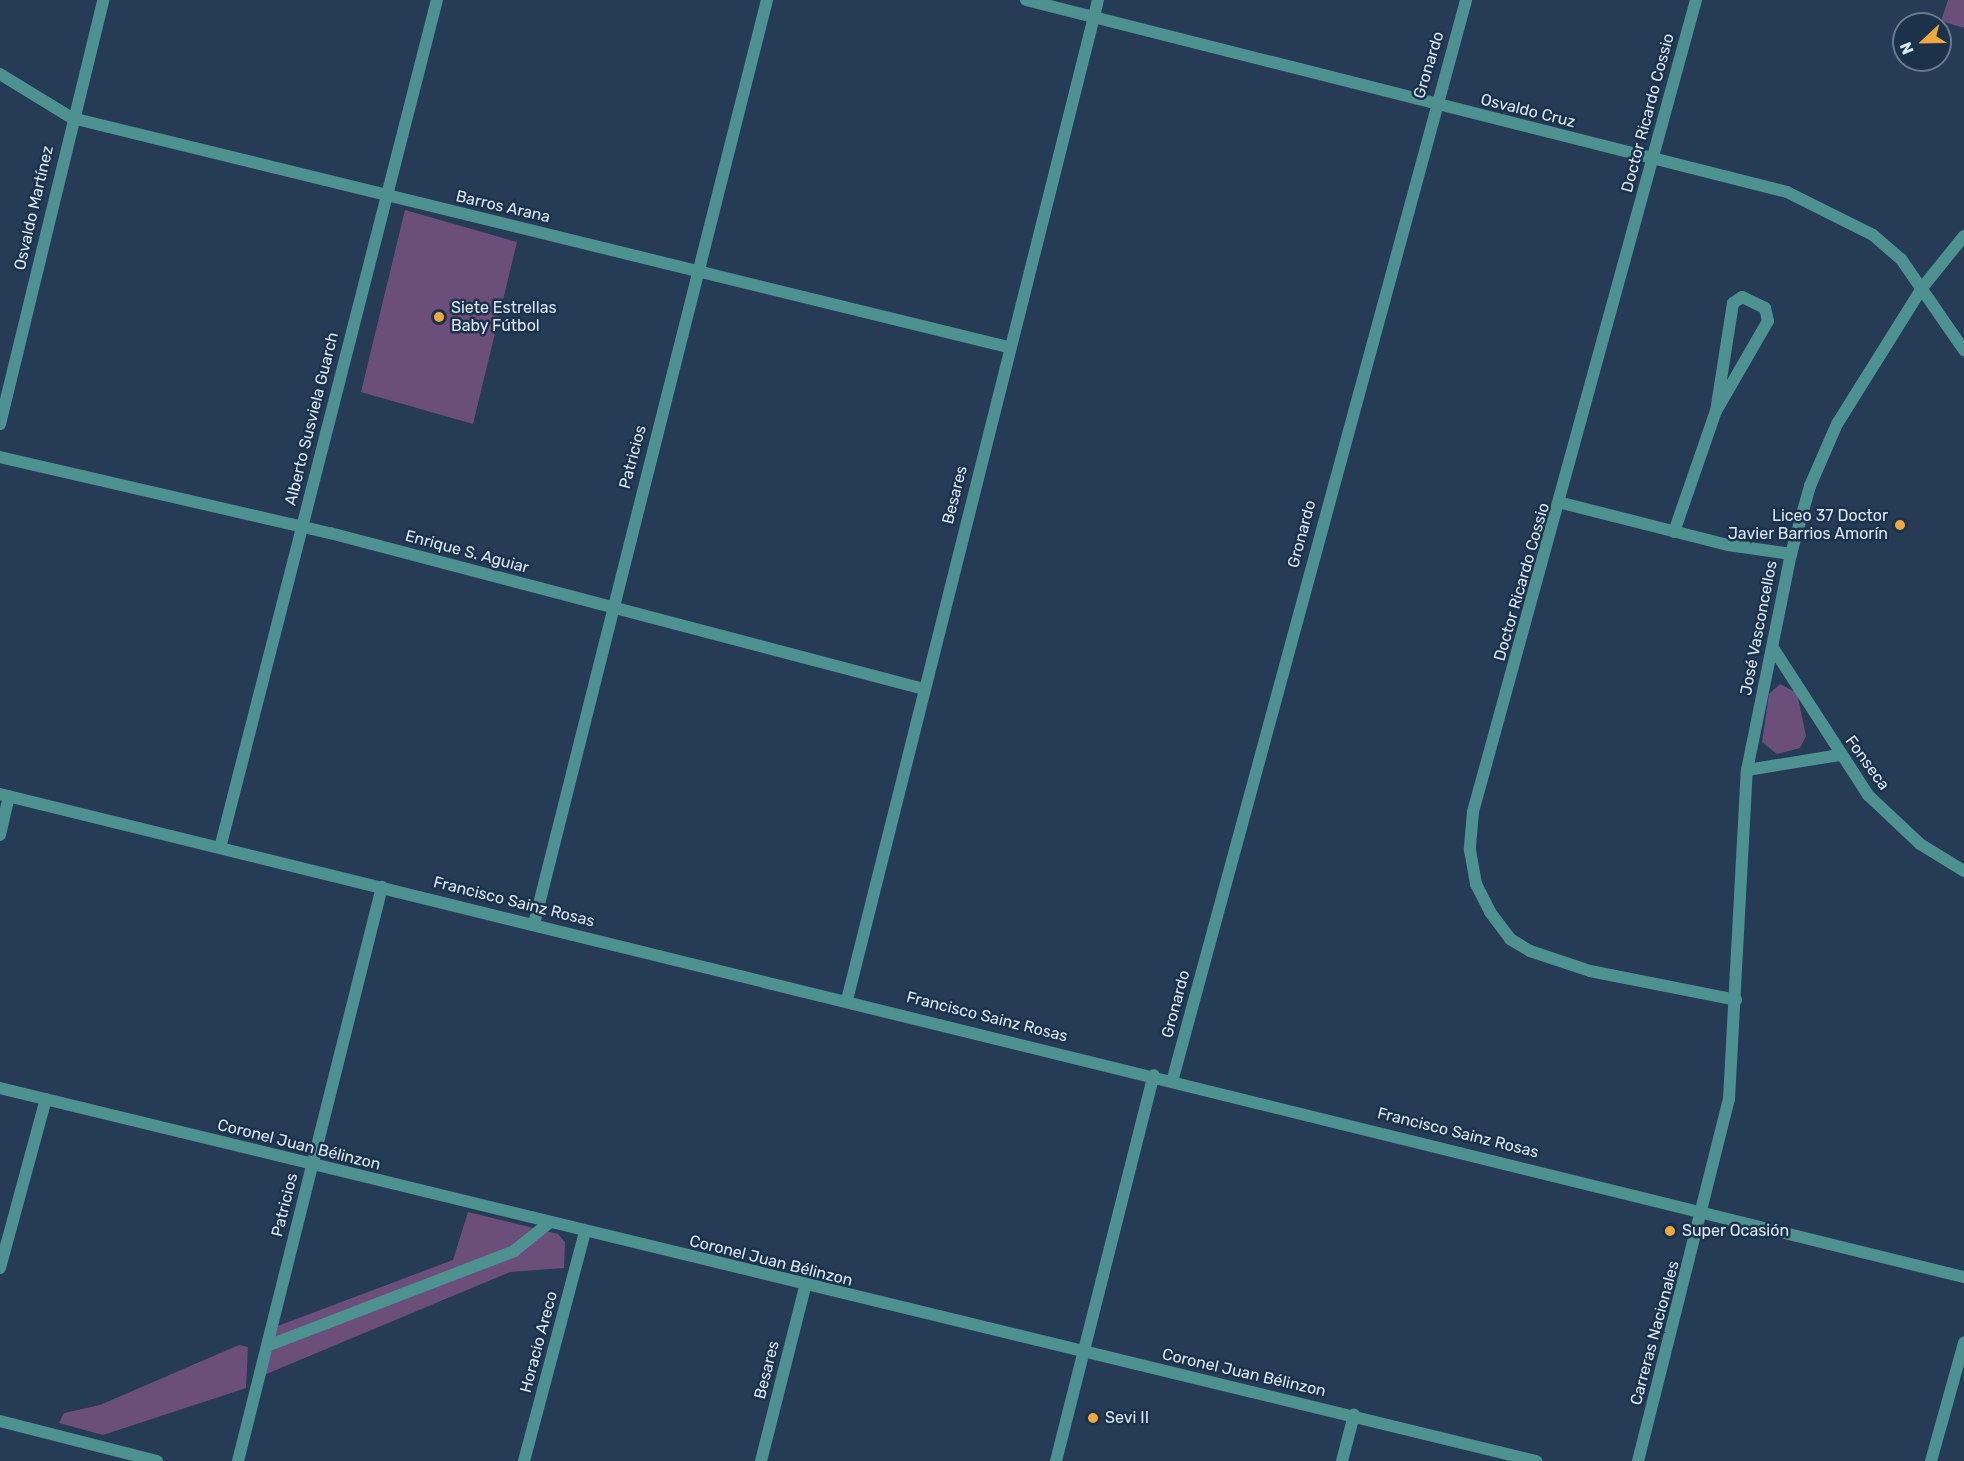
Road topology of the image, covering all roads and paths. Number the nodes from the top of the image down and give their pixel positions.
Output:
1 (103, 0) edge
2 (437, 0) edge
3 (767, 0) edge
4 (1026, 0) edge
5 (1098, 0) edge
6 (1466, 0) edge
7 (1696, 0) edge
8 (1094, 17) junction
9 (0, 74) edge
10 (1434, 105) junction
11 (72, 118) junction
12 (1653, 158) junction
13 (386, 196) junction
14 (1964, 236) edge
15 (699, 270) junction
16 (1922, 288) junction
17 (1008, 347) junction
18 (1964, 350) edge
19 (1716, 411) junction
20 (0, 424) edge
21 (0, 457) edge
22 (1562, 503) junction
23 (301, 527) junction
24 (1674, 531) junction
25 (1791, 554) junction
26 (611, 607) junction
27 (1773, 648) junction
28 (924, 688) junction
29 (1840, 756) junction
30 (1747, 770) junction
31 (5, 795) edge
32 (0, 835) edge
33 (220, 848) junction
34 (1964, 871) edge
35 (382, 887) junction
36 (534, 924) junction
37 (847, 1000) junction
38 (1736, 1000) junction
39 (1154, 1075) junction
40 (1173, 1078) junction
41 (0, 1088) edge
42 (46, 1099) junction
43 (312, 1165) junction
44 (1703, 1210) junction
45 (549, 1223) junction
46 (585, 1231) junction
47 (0, 1268) edge
48 (1964, 1277) edge
49 (805, 1287) junction
50 (1964, 1343) edge
51 (267, 1346) junction
52 (1084, 1354) junction
53 (1354, 1415) junction
54 (0, 1421) edge
55 (156, 1461) edge
56 (238, 1461) edge
57 (524, 1461) edge
58 (761, 1461) edge
59 (1056, 1461) edge
60 (1342, 1461) edge
61 (1536, 1461) edge
62 (1638, 1461) edge
63 (1931, 1461) edge

1 - 11 street, Osvaldo Martínez
2 - 13 street, Alberto Susviela Guarch
3 - 15 street, Patricios
4 - 8 street, Osvaldo Cruz
5 - 8 street, Besares
6 - 10 street, Gronardo
7 - 12 street, Doctor Ricardo Cossio
8 - 10 street, Osvaldo Cruz
8 - 17 street, Besares
9 - 11 street, Barros Arana
10 - 12 street, Osvaldo Cruz
10 - 40 street, Gronardo
11 - 13 street, Barros Arana
11 - 20 street, Osvaldo Martínez
12 - 16 street, Osvaldo Cruz
12 - 22 street, Doctor Ricardo Cossio
13 - 15 street, Barros Arana
13 - 23 street, Alberto Susviela Guarch
14 - 16 street, José Vasconcellos
15 - 17 street, Barros Arana
15 - 26 street, Patricios
16 - 18 street, Osvaldo Cruz
16 - 25 street, José Vasconcellos
17 - 28 street, Besares
19 - 19 street
19 - 24 street
21 - 23 street, Enrique S. Aguiar
22 - 24 street
22 - 38 street, Doctor Ricardo Cossio
23 - 26 street, Enrique S. Aguiar
23 - 33 street, Alberto Susviela Guarch
24 - 25 street
25 - 27 street, José Vasconcellos
26 - 28 street, Enrique S. Aguiar
26 - 36 street, Patricios
27 - 29 street, Fonseca
27 - 30 street, José Vasconcellos
28 - 37 street, Besares
29 - 30 street
29 - 34 street, Fonseca
30 - 38 street, José Vasconcellos
31 - 32 street
31 - 33 street, Francisco Sainz Rosas
33 - 35 street, Francisco Sainz Rosas
35 - 36 street, Francisco Sainz Rosas
35 - 43 street, Patricios
36 - 37 street, Francisco Sainz Rosas
37 - 39 street, Francisco Sainz Rosas
38 - 44 street, Carreras Nacionales
39 - 40 street, Francisco Sainz Rosas
39 - 52 street
40 - 44 street, Francisco Sainz Rosas
41 - 42 street, Coronel Juan Bélinzon
42 - 43 street, Coronel Juan Bélinzon
42 - 47 street
43 - 45 street, Coronel Juan Bélinzon
43 - 51 street, Patricios
44 - 48 street, Francisco Sainz Rosas
44 - 62 street, Carreras Nacionales
45 - 46 street, Coronel Juan Bélinzon
45 - 51 street
46 - 49 street, Coronel Juan Bélinzon
46 - 57 street, Horacio Areco
49 - 52 street, Coronel Juan Bélinzon
49 - 58 street, Besares
50 - 63 street
51 - 56 street, Patricios
52 - 53 street, Coronel Juan Bélinzon
52 - 59 street
53 - 60 street
53 - 61 street, Coronel Juan Bélinzon
54 - 55 street

